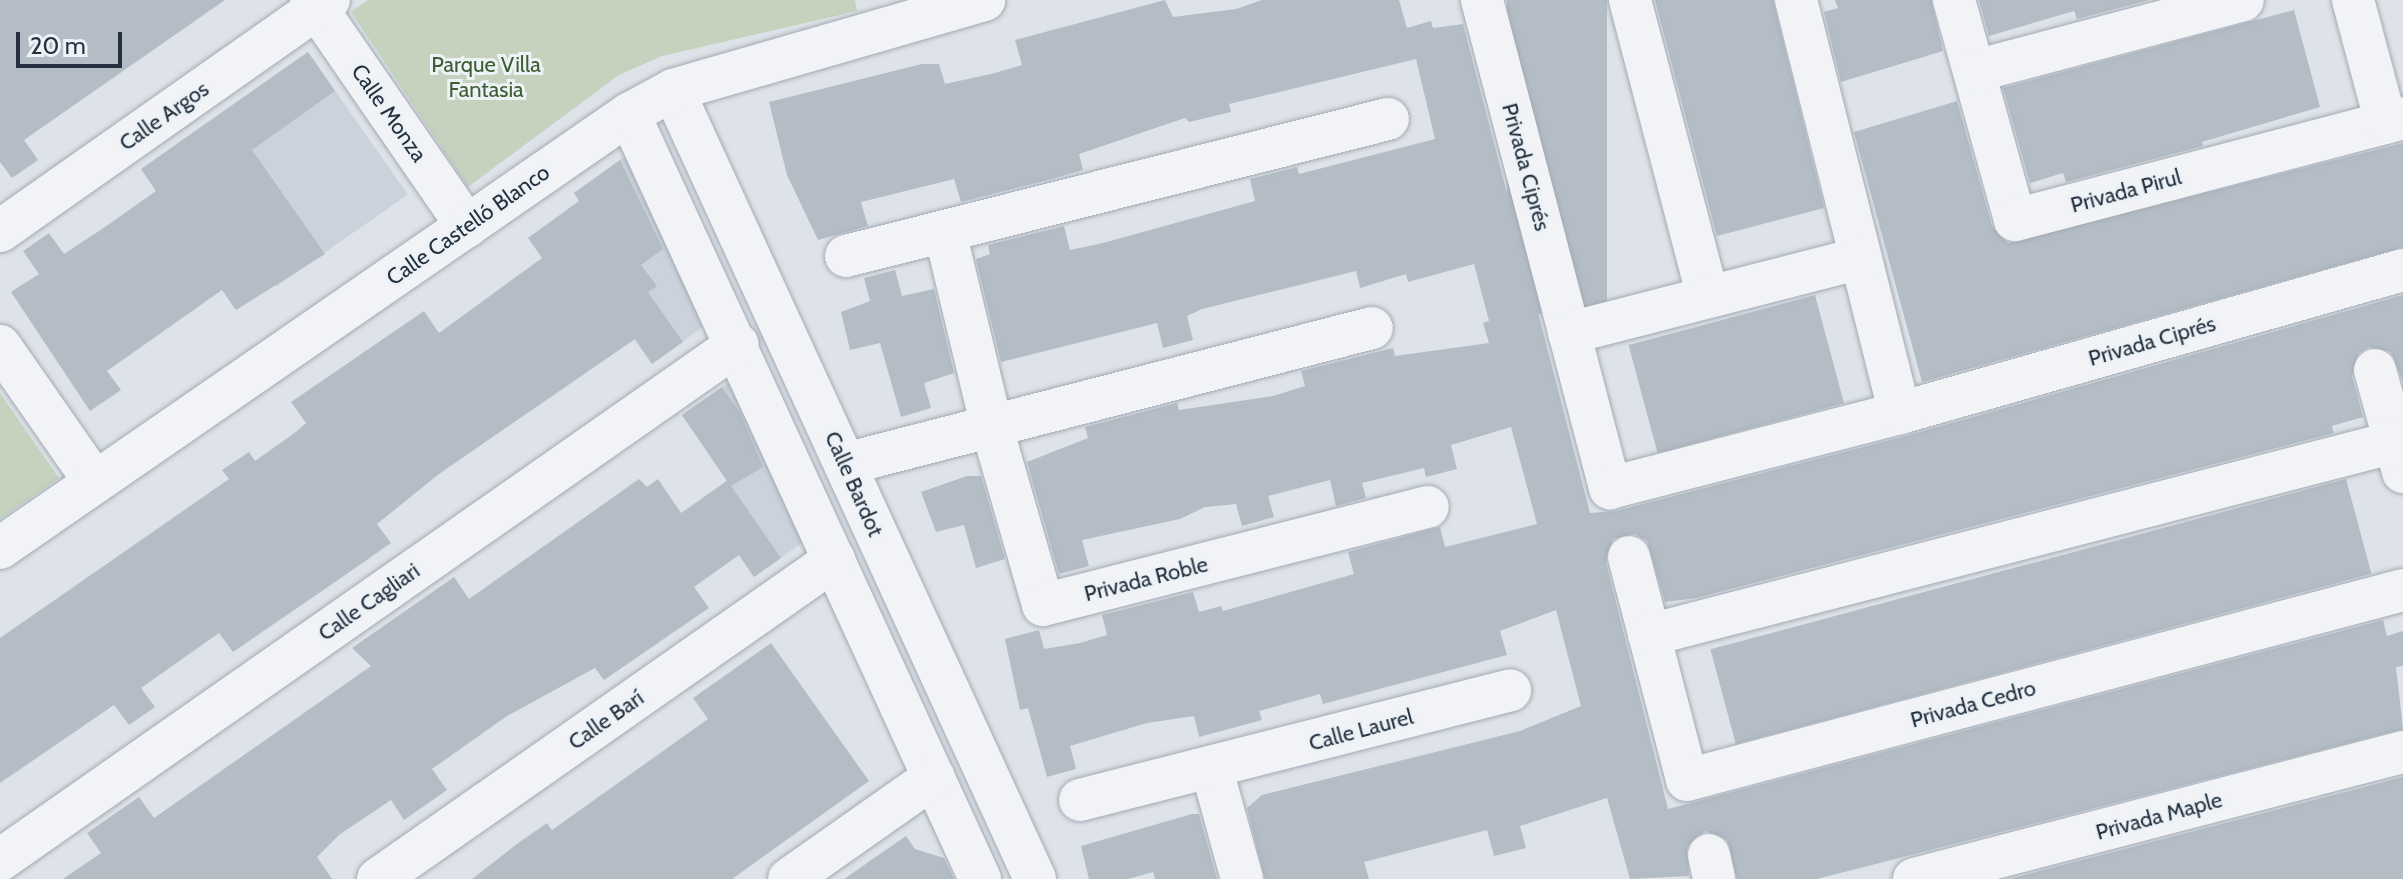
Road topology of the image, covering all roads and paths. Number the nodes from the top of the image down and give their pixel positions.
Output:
1 (984, 0) edge
2 (1482, 0) edge
3 (1630, 0) edge
4 (1796, 0) edge
5 (1954, 0) edge
6 (2243, 0) edge
7 (2353, 0) edge
8 (319, 3) edge
9 (899, 11) edge
10 (1975, 71) junction
11 (673, 90) junction
12 (629, 114) junction
13 (1388, 119) dead end
14 (2394, 120) edge
15 (467, 226) junction
16 (0, 231) edge
17 (945, 232) junction
18 (846, 256) dead end
19 (1861, 258) junction
20 (2403, 270) edge
21 (1708, 297) junction
22 (1372, 328) dead end
23 (1569, 333) junction
24 (738, 344) junction
25 (0, 346) edge
26 (2375, 370) dead end
27 (1900, 413) junction
28 (992, 428) junction
29 (2399, 457) edge
30 (845, 464) junction
31 (95, 482) junction
32 (1428, 507) dead end
33 (0, 548) edge
34 (1629, 557) dead end
35 (834, 560) junction
36 (2403, 590) edge
37 (1649, 635) junction
38 (928, 650) junction
39 (882, 665) junction
40 (1510, 690) dead end
41 (2403, 752) edge
42 (1212, 770) junction
43 (934, 777) junction
44 (1080, 800) dead end
45 (0, 860) edge
46 (378, 879) edge
47 (789, 879) edge
48 (980, 879) edge
49 (1035, 879) edge
50 (1242, 879) edge
51 (1914, 879) edge

1 - 9 street, Calle Castelló Blanco
2 - 23 street, Privada Ciprés
3 - 21 street
4 - 19 street
5 - 10 street, Privada Pirul
6 - 10 street
7 - 14 street, Privada Pirul
8 - 15 street, Calle Monza
8 - 16 street, Calle Argos
9 - 11 street, Calle Castelló Blanco
10 - 14 street, Privada Pirul
11 - 12 street, Calle Castelló Blanco
11 - 30 street, Calle Bardot
12 - 15 street, Calle Castelló Blanco
12 - 24 street
13 - 17 street
15 - 31 street, Calle Castelló Blanco
17 - 18 street
17 - 28 street, Privada Roble
19 - 21 street
19 - 27 street
20 - 27 street, Privada Ciprés
21 - 23 street
22 - 28 street
23 - 27 street, Privada Ciprés
24 - 35 street
24 - 45 street, Calle Cagliari
25 - 31 street
26 - 29 street
28 - 30 street
28 - 32 street, Privada Roble
29 - 37 street
30 - 38 street, Calle Bardot
31 - 33 street, Calle Castelló Blanco
34 - 37 street, Privada Cedro
35 - 39 street
35 - 46 street, Calle Barí
36 - 37 street, Privada Cedro
38 - 39 street
38 - 49 street, Calle Bardot
39 - 43 street
40 - 42 street, Calle Laurel
41 - 51 street, Privada Maple
42 - 44 street, Calle Laurel
42 - 50 street
43 - 47 street
43 - 48 street

